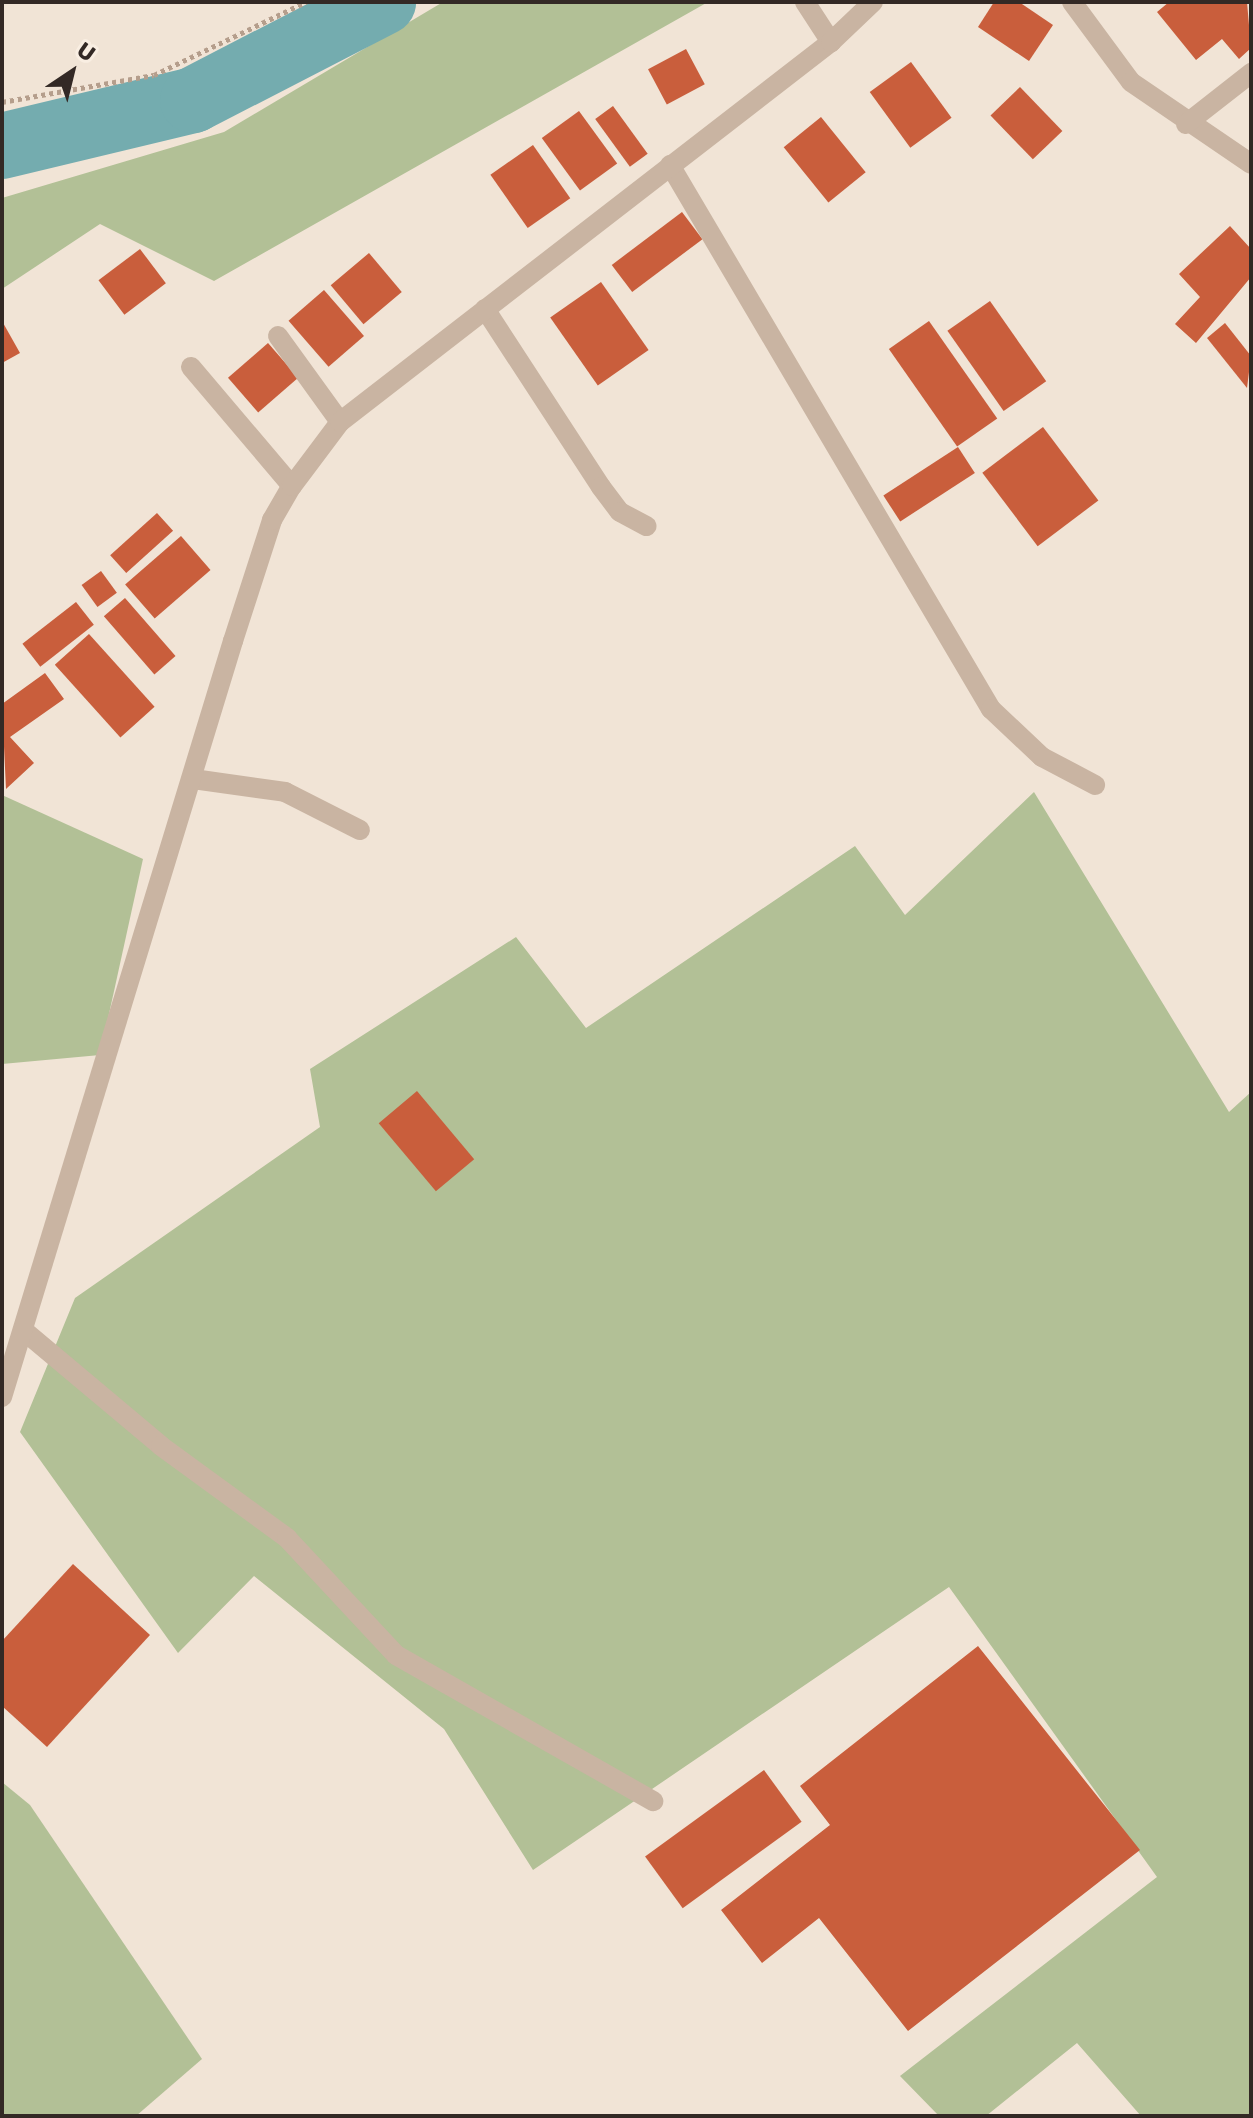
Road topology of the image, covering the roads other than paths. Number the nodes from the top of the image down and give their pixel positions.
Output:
1 (805, 2) edge
2 (873, 2) edge
3 (1072, 2) edge
4 (831, 42) junction
5 (1251, 73) edge
6 (1186, 124) junction
7 (1251, 164) edge
8 (670, 165) junction
9 (485, 309) junction
10 (278, 336) dead end
11 (191, 367) dead end
12 (340, 422) junction
13 (292, 486) junction
14 (646, 526) dead end
15 (193, 779) junction
16 (1095, 785) dead end
17 (360, 830) dead end
18 (23, 1330) junction
19 (2, 1397) edge
20 (653, 1801) dead end

1 - 4 street
2 - 4 street
3 - 6 street
4 - 8 street
5 - 6 street
6 - 7 street
8 - 9 street
8 - 16 street
9 - 12 street
9 - 14 street
10 - 12 street
11 - 13 street
12 - 13 street
13 - 15 street
15 - 17 street
15 - 18 street
18 - 19 street
18 - 20 street

